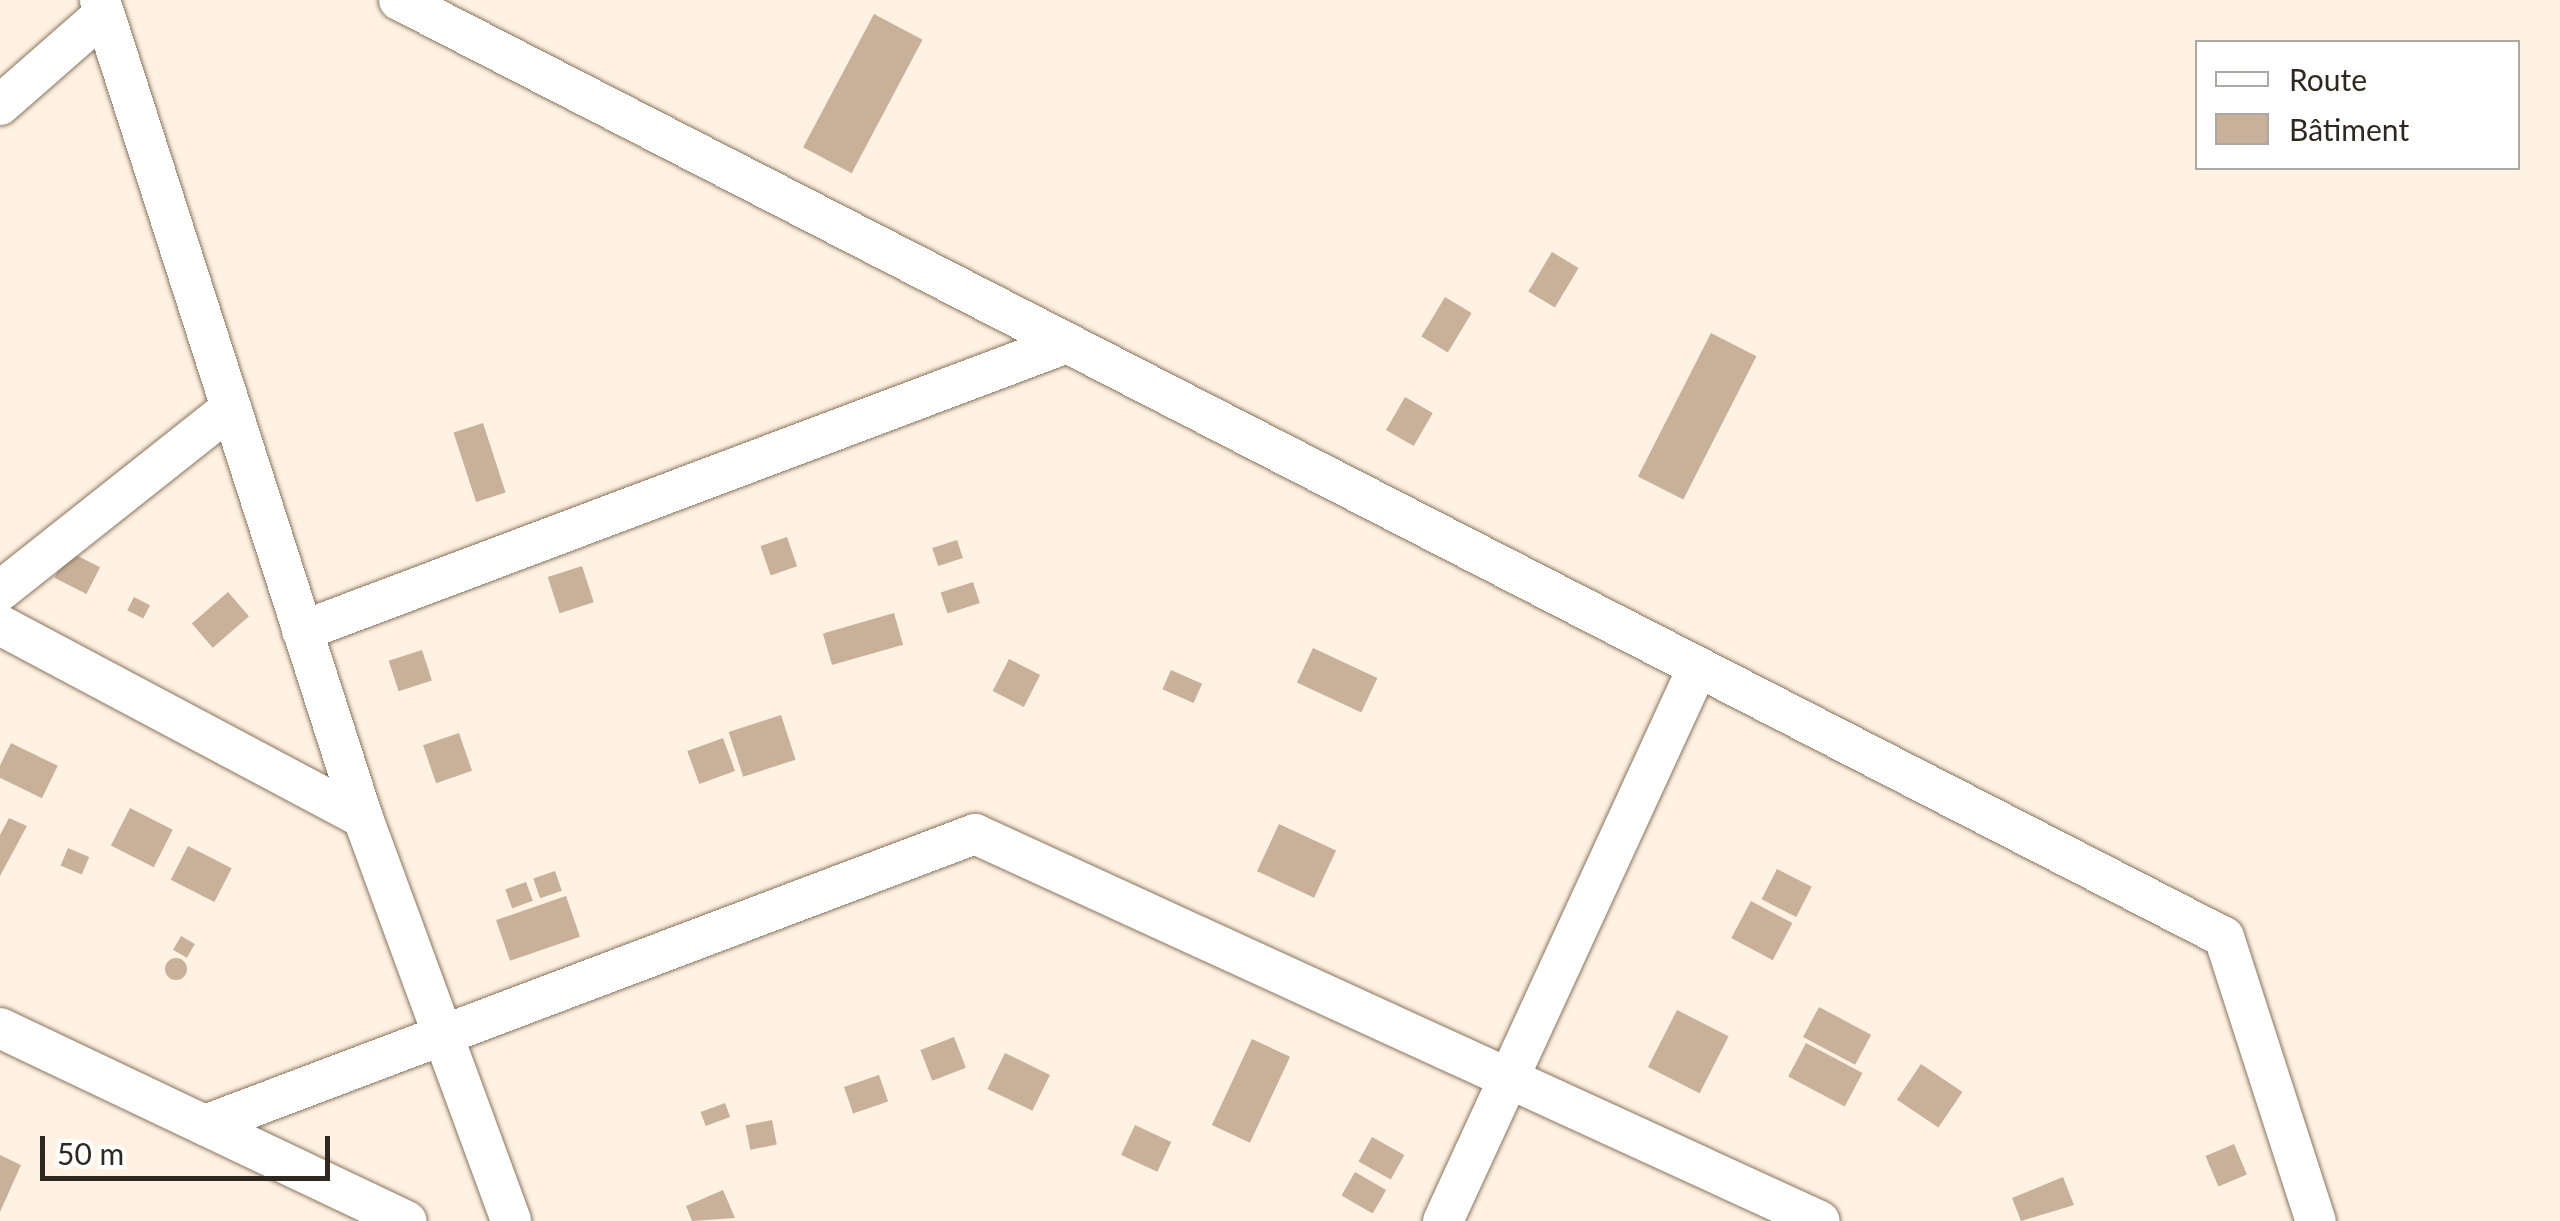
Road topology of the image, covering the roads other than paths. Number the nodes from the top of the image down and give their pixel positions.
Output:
1 (399, 0) edge
2 (102, 7) edge
3 (0, 105) edge
4 (1067, 343) junction
5 (231, 408) junction
6 (0, 590) edge
7 (0, 625) edge
8 (302, 631) junction
9 (1698, 667) junction
10 (363, 818) junction
11 (0, 1028) edge
12 (442, 1036) junction
13 (1509, 1079) junction
14 (204, 1125) junction
15 (406, 1221) edge
16 (510, 1221) edge
17 (1443, 1221) edge
18 (1820, 1221) edge
19 (2316, 1221) edge

1 - 4 street
2 - 3 street
2 - 5 street
4 - 8 street
4 - 9 street
5 - 6 street
5 - 8 street
7 - 10 street
8 - 10 street
9 - 13 street
9 - 19 street
10 - 12 street
11 - 14 street
12 - 13 street
12 - 14 street
12 - 16 street
13 - 17 street
13 - 18 street
14 - 15 street

